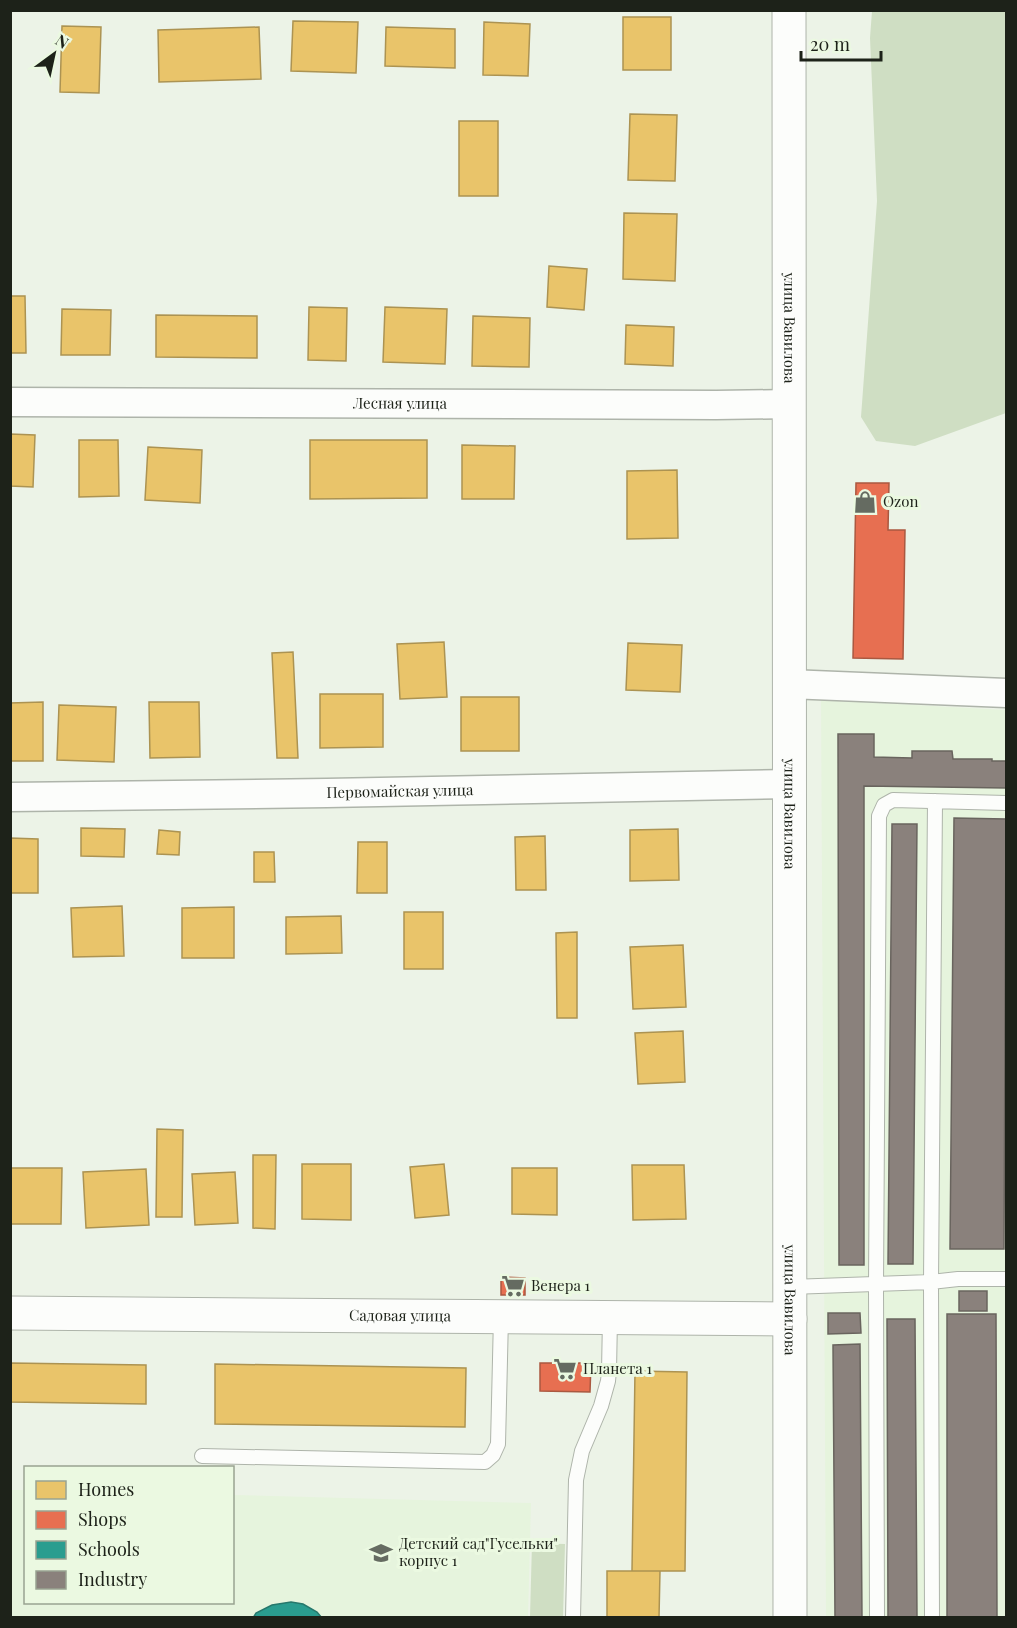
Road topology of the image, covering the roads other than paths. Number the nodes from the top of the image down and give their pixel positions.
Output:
1 (789, 10) edge
2 (10, 402) edge
3 (790, 404) junction
4 (789, 684) junction
5 (1006, 693) edge
6 (790, 784) junction
7 (10, 797) edge
8 (936, 801) junction
9 (1006, 803) edge
10 (1006, 1279) edge
11 (931, 1282) junction
12 (876, 1285) junction
13 (790, 1287) junction
14 (10, 1313) edge
15 (501, 1317) junction
16 (610, 1318) junction
17 (790, 1319) junction
18 (202, 1456) dead end
19 (573, 1617) edge
20 (790, 1617) edge
21 (877, 1617) edge
22 (932, 1617) edge

1 - 3 street, улица Вавилова
2 - 3 street, Лесная улица
3 - 4 street, улица Вавилова
4 - 5 street
4 - 6 street, улица Вавилова
6 - 7 street, Первомайская улица
6 - 13 street, улица Вавилова
8 - 9 lane
8 - 11 lane
8 - 12 lane
10 - 11 lane
11 - 12 lane
11 - 22 lane
12 - 13 lane
12 - 21 lane
13 - 17 street, улица Вавилова
14 - 15 street, Садовая улица
15 - 16 street, Садовая улица
15 - 18 lane
16 - 17 street, Садовая улица
16 - 19 lane
17 - 20 street, улица Вавилова

